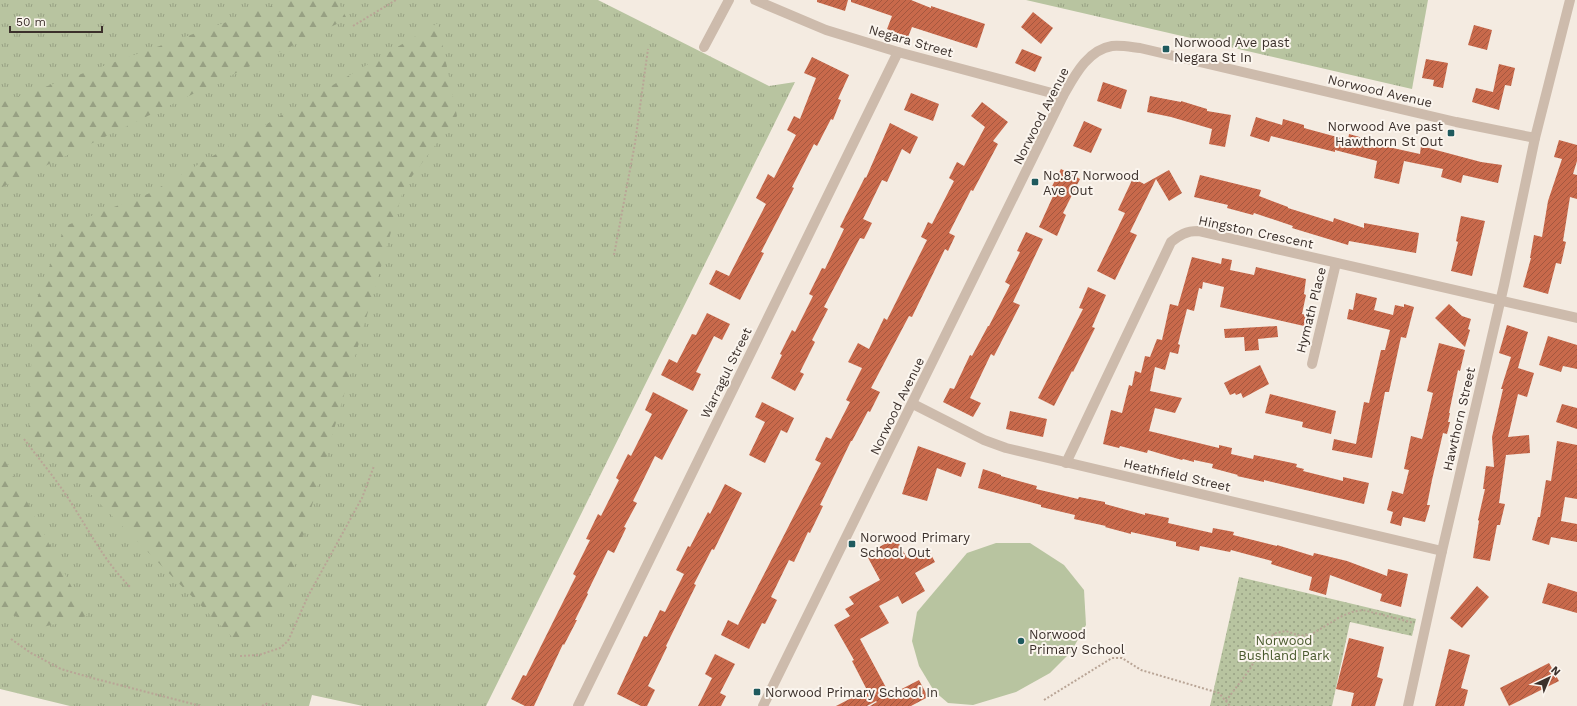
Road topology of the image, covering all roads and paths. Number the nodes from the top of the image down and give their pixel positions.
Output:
1 (396, 0) edge
2 (729, 0) edge
3 (755, 0) edge
4 (1570, 0) edge
5 (353, 26) dead end
6 (704, 47) dead end
7 (648, 50) dead end
8 (898, 52) junction
9 (1063, 96) junction
10 (1535, 138) junction
11 (614, 255) dead end
12 (1336, 263) junction
13 (1500, 300) junction
14 (1577, 318) edge
15 (1312, 364) dead end
16 (913, 404) junction
17 (24, 439) dead end
18 (1066, 463) junction
19 (374, 466) dead end
20 (1442, 551) junction
21 (131, 588) dead end
22 (1419, 624) dead end
23 (11, 639) dead end
24 (240, 656) dead end
25 (1044, 700) dead end
26 (1226, 701) junction
27 (268, 703) dead end
28 (201, 706) edge
29 (262, 706) edge
30 (578, 706) edge
31 (763, 706) edge
32 (1230, 706) edge
33 (1408, 706) edge

1 - 5 path
2 - 6 street
3 - 8 street, Negara Street
4 - 10 street
7 - 11 path
8 - 9 street, Negara Street
8 - 30 street, Warragul Street
9 - 10 street, Norwood Avenue
9 - 16 street, Norwood Avenue
10 - 13 street, Hawthorn Street
12 - 13 street, Hingston Crescent
12 - 15 street, Hymath Place
12 - 18 street, Hingston Crescent
13 - 14 street, Hingston Crescent
13 - 20 street, Hawthorn Street
16 - 18 street, Heathfield Street
16 - 31 street, Norwood Avenue
17 - 21 path
18 - 20 street, Heathfield Street
19 - 24 path
20 - 33 street, Hawthorn Street
22 - 26 path
23 - 28 path
25 - 26 path
26 - 32 path
27 - 29 path

